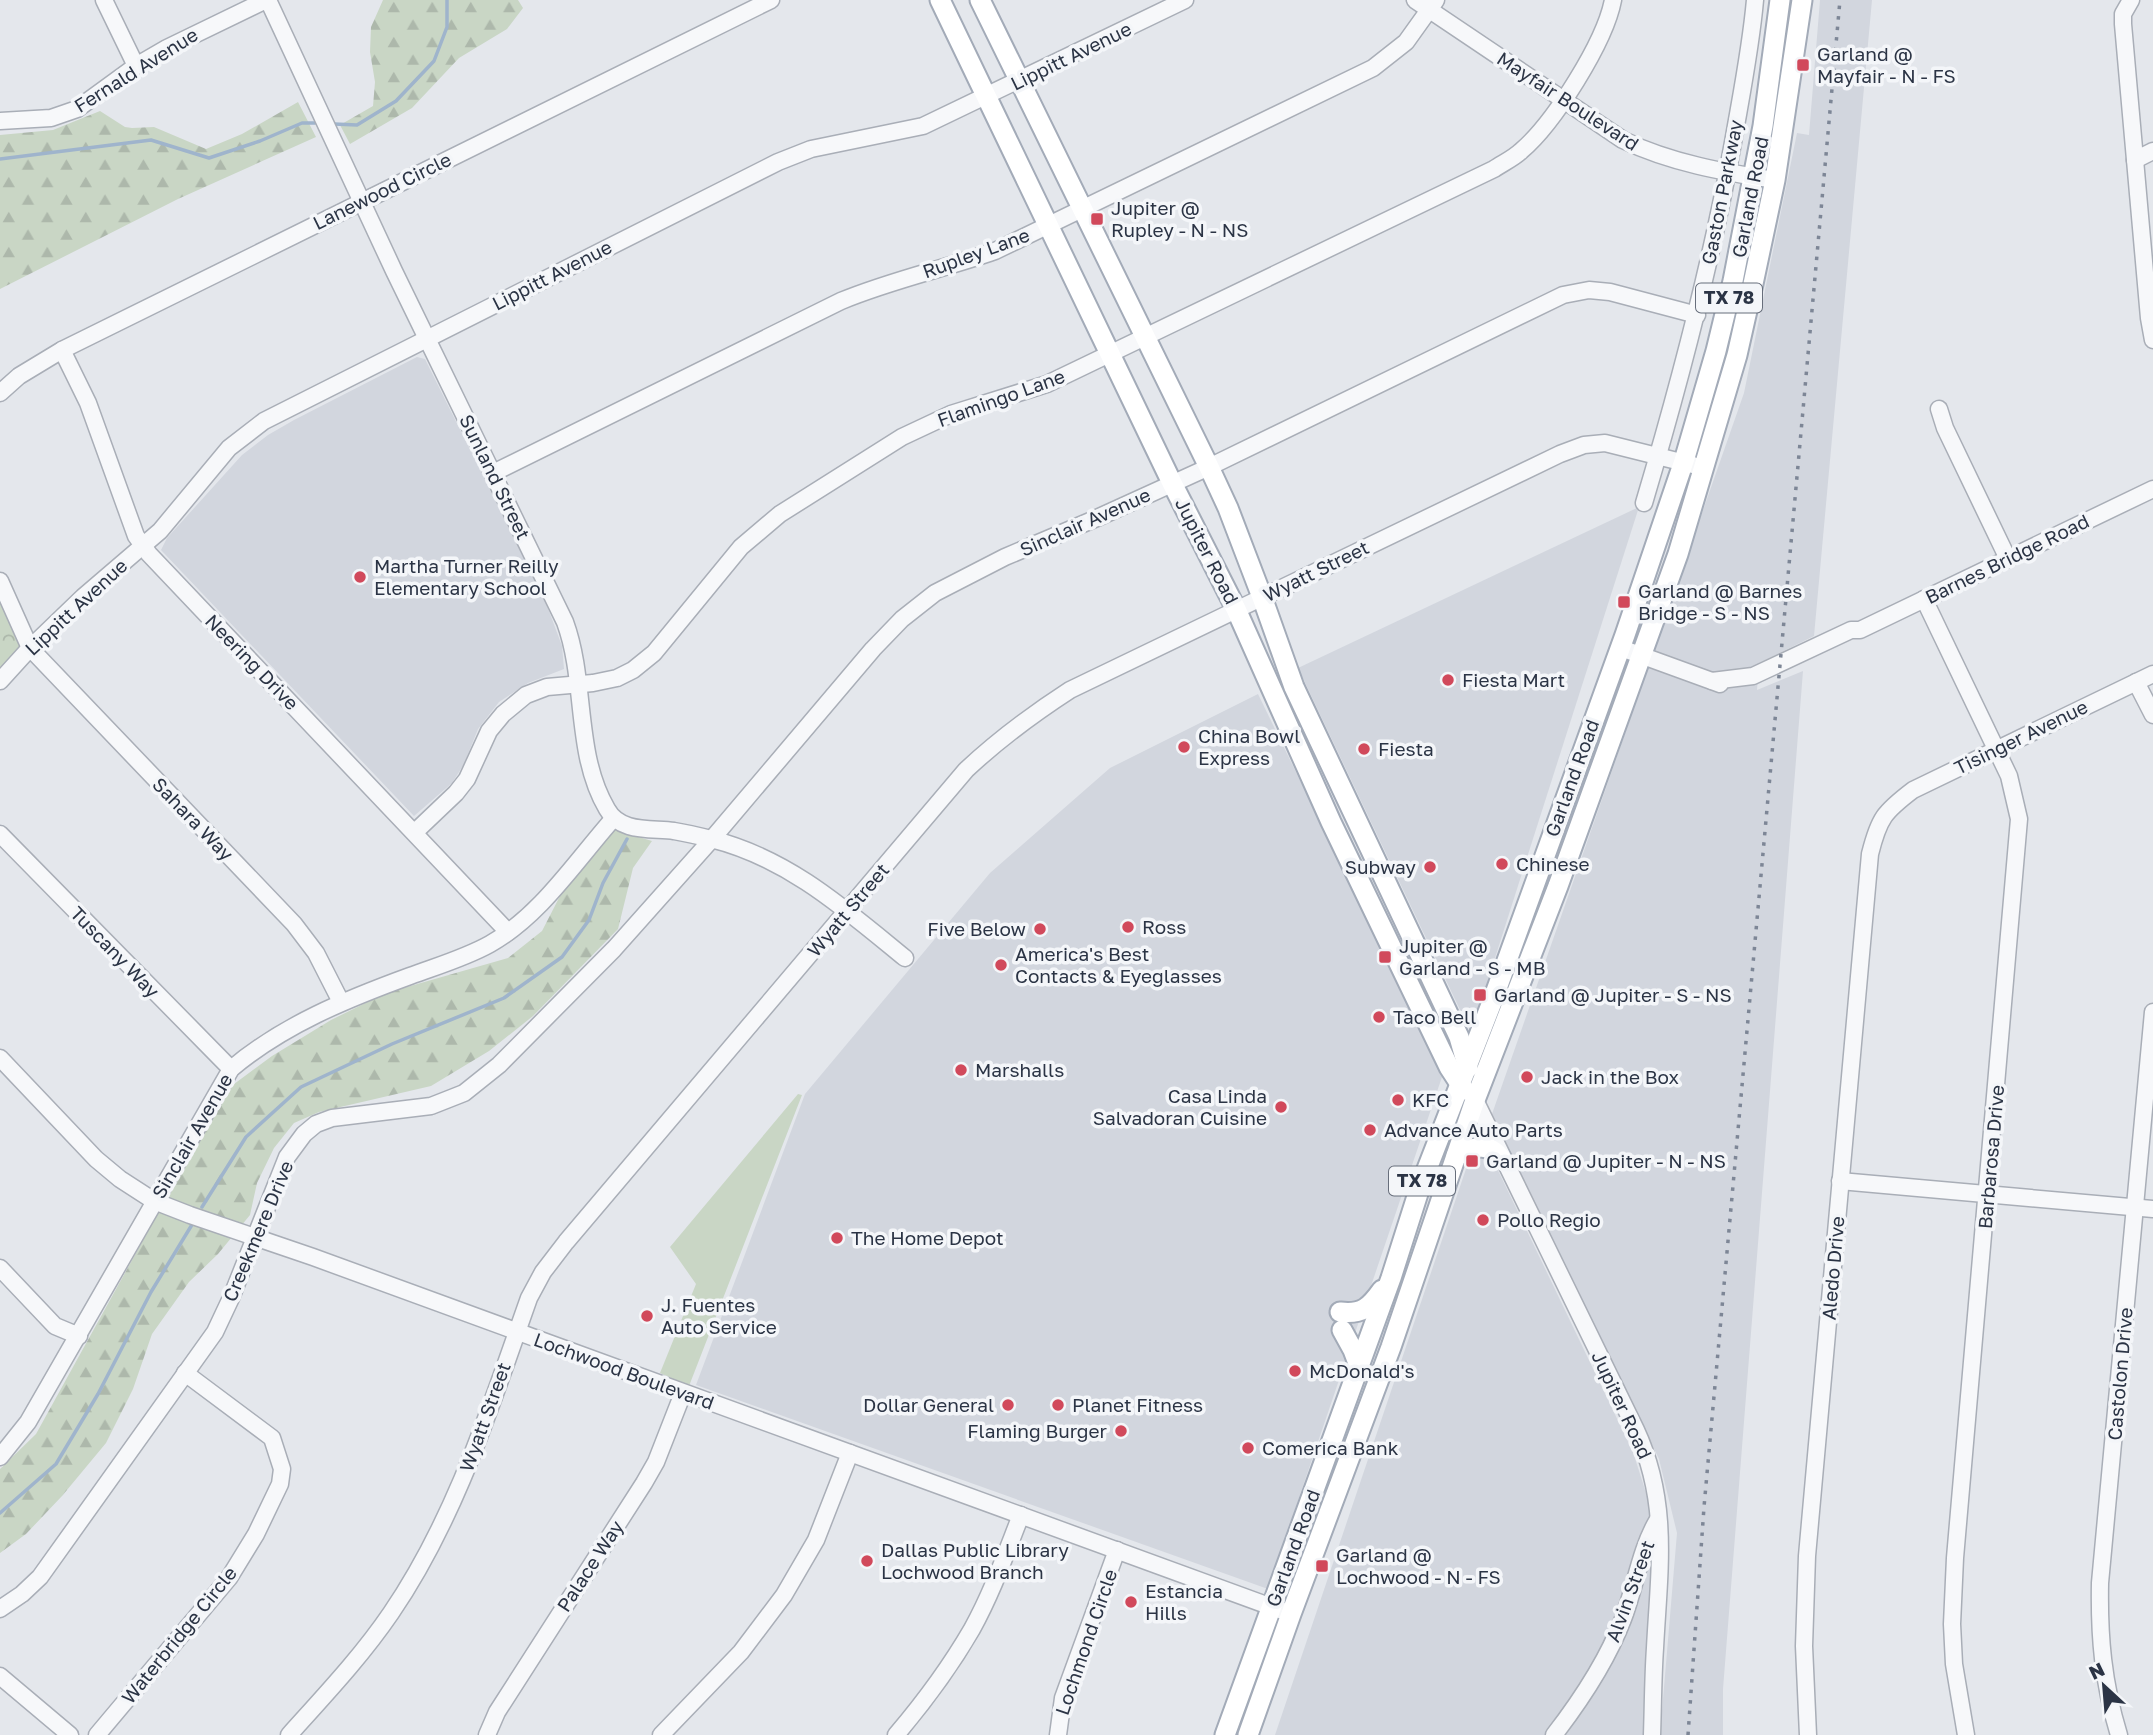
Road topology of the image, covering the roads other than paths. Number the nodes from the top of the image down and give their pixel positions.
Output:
1 (104, 0) edge
2 (267, 0) edge
3 (771, 0) edge
4 (940, 0) edge
5 (980, 0) edge
6 (1185, 0) edge
7 (1415, 0) edge
8 (1613, 0) edge
9 (1755, 0) edge
10 (1780, 0) edge
11 (1802, 0) edge
12 (2129, 2) edge
13 (1433, 5) edge
14 (136, 66) junction
15 (1020, 81) junction
16 (986, 97) junction
17 (1562, 100) junction
18 (0, 121) edge
19 (2153, 151) edge
20 (2135, 160) junction
21 (1727, 173) junction
22 (1754, 177) junction
23 (1775, 180) junction
24 (362, 200) junction
25 (1083, 210) junction
26 (1048, 226) junction
27 (1697, 316) junction
28 (2151, 317) edge
29 (428, 338) junction
30 (1146, 338) junction
31 (2153, 340) edge
32 (62, 350) junction
33 (1111, 355) junction
34 (0, 393) edge
35 (1939, 409) dead end
36 (1658, 454) junction
37 (1684, 461) junction
38 (1209, 467) junction
39 (1704, 468) junction
40 (493, 472) junction
41 (1172, 483) junction
42 (2153, 489) edge
43 (1644, 503) dead end
44 (143, 545) junction
45 (2008, 559) junction
46 (0, 581) edge
47 (1262, 597) junction
48 (1924, 599) junction
49 (1236, 609) junction
50 (30, 648) junction
51 (1620, 648) junction
52 (1642, 656) junction
53 (2153, 674) edge
54 (0, 681) edge
55 (2136, 682) junction
56 (579, 683) junction
57 (2153, 715) edge
58 (1311, 726) junction
59 (1294, 740) junction
60 (1996, 749) junction
61 (1577, 765) junction
62 (1598, 772) junction
63 (1892, 806) joint
64 (613, 819) junction
65 (415, 832) junction
66 (0, 834) edge
67 (712, 839) junction
68 (1395, 904) junction
69 (1526, 905) junction
70 (848, 911) junction
71 (1548, 912) junction
72 (1381, 924) junction
73 (508, 932) junction
74 (905, 958) dead end
75 (341, 1002) junction
76 (2153, 1012) edge
77 (0, 1058) edge
78 (1467, 1064) junction
79 (231, 1069) junction
80 (1459, 1085) junction
81 (1475, 1100) junction
82 (1456, 1156) junction
83 (1501, 1158) junction
84 (1840, 1181) junction
85 (1988, 1195) junction
86 (154, 1201) junction
87 (2136, 1208) junction
88 (2153, 1209) edge
89 (254, 1238) junction
90 (0, 1268) edge
91 (1391, 1278) junction
92 (516, 1332) junction
93 (79, 1336) junction
94 (1359, 1366) junction
95 (184, 1373) junction
96 (683, 1393) junction
97 (850, 1453) junction
98 (0, 1457) edge
99 (1021, 1515) junction
100 (1660, 1516) junction
101 (1117, 1550) junction
102 (1631, 1596) junction
103 (1659, 1600) junction
104 (1271, 1606) junction
105 (0, 1609) edge
106 (1291, 1614) junction
107 (0, 1676) edge
108 (70, 1735) edge
109 (97, 1735) edge
110 (289, 1735) edge
111 (487, 1735) edge
112 (661, 1735) edge
113 (896, 1735) edge
114 (1058, 1735) edge
115 (1225, 1735) edge
116 (1248, 1735) edge
117 (1554, 1735) edge
118 (1652, 1735) edge
119 (1808, 1735) edge
120 (1966, 1735) edge
121 (2119, 1735) edge

1 - 14 street
2 - 14 street, Fernald Avenue
2 - 24 street, Sunland Street
3 - 24 street, Lanewood Circle
4 - 16 main road, Jupiter Road
5 - 15 main road
6 - 15 street, Lippitt Avenue
7 - 13 street, Mayfair Boulevard
8 - 17 street, Flamingo Lane
9 - 21 street, Gaston Parkway
10 - 22 main road, Garland Road / TX 78
11 - 23 main road, Garland Road / TX 78
12 - 20 street
13 - 17 street, Mayfair Boulevard
13 - 25 street, Rupley Lane
14 - 18 street, Fernald Avenue
15 - 16 street, Lippitt Avenue
15 - 25 main road, Jupiter Road
16 - 26 main road, Jupiter Road
16 - 29 street, Lippitt Avenue
17 - 21 street, Mayfair Boulevard
17 - 30 street, Flamingo Lane
19 - 20 street
20 - 28 street
21 - 22 street, Mayfair Boulevard
21 - 27 street, Gaston Parkway
22 - 23 street, Mayfair Boulevard
22 - 37 main road, Garland Road / TX 78
23 - 39 main road, Garland Road / TX 78
24 - 29 street, Sunland Street
24 - 32 street, Lanewood Circle
25 - 26 street, Rupley Lane
25 - 30 main road, Jupiter Road
26 - 33 main road, Jupiter Road
26 - 40 street, Rupley Lane
27 - 36 street, Gaston Parkway
27 - 38 street, Sinclair Avenue
28 - 31 street
29 - 40 street, Sunland Street
29 - 44 street, Lippitt Avenue
30 - 33 street, Flamingo Lane
30 - 38 main road, Jupiter Road
32 - 34 street, Lanewood Circle
32 - 44 street, Neering Drive
33 - 41 main road, Jupiter Road
33 - 56 street, Flamingo Lane
35 - 45 street
36 - 37 street, Wyatt Street
36 - 43 street, Gaston Parkway
36 - 47 street, Wyatt Street
37 - 39 street, Wyatt Street
37 - 51 main road, Garland Road / TX 78
38 - 41 street, Sinclair Avenue
38 - 47 main road, Jupiter Road
39 - 52 main road, Garland Road / TX 78
40 - 56 street, Sunland Street
41 - 49 main road, Jupiter Road
41 - 67 street, Sinclair Avenue
42 - 45 street, Barnes Bridge Road
44 - 50 street, Lippitt Avenue
44 - 65 street, Neering Drive
45 - 48 street, Barnes Bridge Road
46 - 50 street
47 - 49 street, Wyatt Street
47 - 58 main road, Jupiter Road
48 - 52 street, Barnes Bridge Road
48 - 60 street, Barbarosa Drive
49 - 59 main road, Jupiter Road
49 - 70 street, Wyatt Street
50 - 54 street, Lippitt Avenue
50 - 75 street, Sahara Way
51 - 52 street, Barnes Bridge Road
51 - 61 main road, Garland Road / TX 78
52 - 62 main road, Garland Road / TX 78
53 - 55 street, Tisinger Avenue
55 - 57 street
55 - 60 street, Tisinger Avenue
56 - 64 street, Sunland Street
56 - 65 street, Flamingo Lane
58 - 59 main road
58 - 68 main road, Jupiter Road
59 - 72 main road, Jupiter Road
60 - 63 street, Tisinger Avenue
60 - 85 street, Barbarosa Drive
61 - 62 main road
61 - 69 main road, Garland Road / TX 78
62 - 71 main road, Garland Road / TX 78
63 - 84 street, Aledo Drive
64 - 67 street
64 - 73 street, Sinclair Avenue
65 - 73 street, Neering Drive
66 - 79 street, Tuscany Way
67 - 70 street
67 - 89 street, Creekmere Drive
68 - 72 main road
68 - 78 main road, Jupiter Road
69 - 71 main road
69 - 78 main road, Garland Road / TX 78
70 - 74 street
70 - 92 street, Wyatt Street
71 - 81 main road, Garland Road / TX 78
72 - 80 main road, Jupiter Road
73 - 75 street, Sinclair Avenue
75 - 79 street, Sinclair Avenue
76 - 87 street, Castolon Drive
77 - 86 street, Lochwood Boulevard
78 - 80 main road, Garland Road / TX 78
78 - 81 main road, Jupiter Road
79 - 86 street, Sinclair Avenue
80 - 81 main road, Jupiter Road
80 - 91 main road, Garland Road / TX 78
81 - 82 main road, Garland Road / TX 78
81 - 83 street, Jupiter Road
82 - 83 main road
82 - 106 main road, Garland Road / TX 78
83 - 100 street, Jupiter Road
84 - 85 street
84 - 119 street, Aledo Drive
85 - 87 street
85 - 120 street, Barbarosa Drive
86 - 89 street, Lochwood Boulevard
86 - 93 street, Sinclair Avenue
87 - 88 street
87 - 121 street, Castolon Drive
89 - 92 street, Lochwood Boulevard
89 - 95 street, Creekmere Drive
90 - 93 street
91 - 94 main road, Garland Road / TX 78
91 - 94 main road
92 - 96 street, Lochwood Boulevard
92 - 110 street, Wyatt Street
93 - 98 street, Sinclair Avenue
94 - 104 main road, Garland Road / TX 78
95 - 105 street, Creekmere Drive
95 - 109 street, Waterbridge Circle
96 - 97 street, Lochwood Boulevard
96 - 111 street, Palace Way
97 - 99 street, Lochwood Boulevard
97 - 112 street
99 - 101 street, Lochwood Boulevard
99 - 113 street
100 - 102 street, Alvin Street
100 - 103 street, Jupiter Road
101 - 104 street, Lochwood Boulevard
101 - 114 street, Lochmond Circle
102 - 103 street
102 - 117 street, Alvin Street
103 - 118 street, Jupiter Road
104 - 106 street, Lochwood Boulevard
104 - 115 main road, Garland Road / TX 78
106 - 116 main road, Garland Road / TX 78
107 - 108 street

